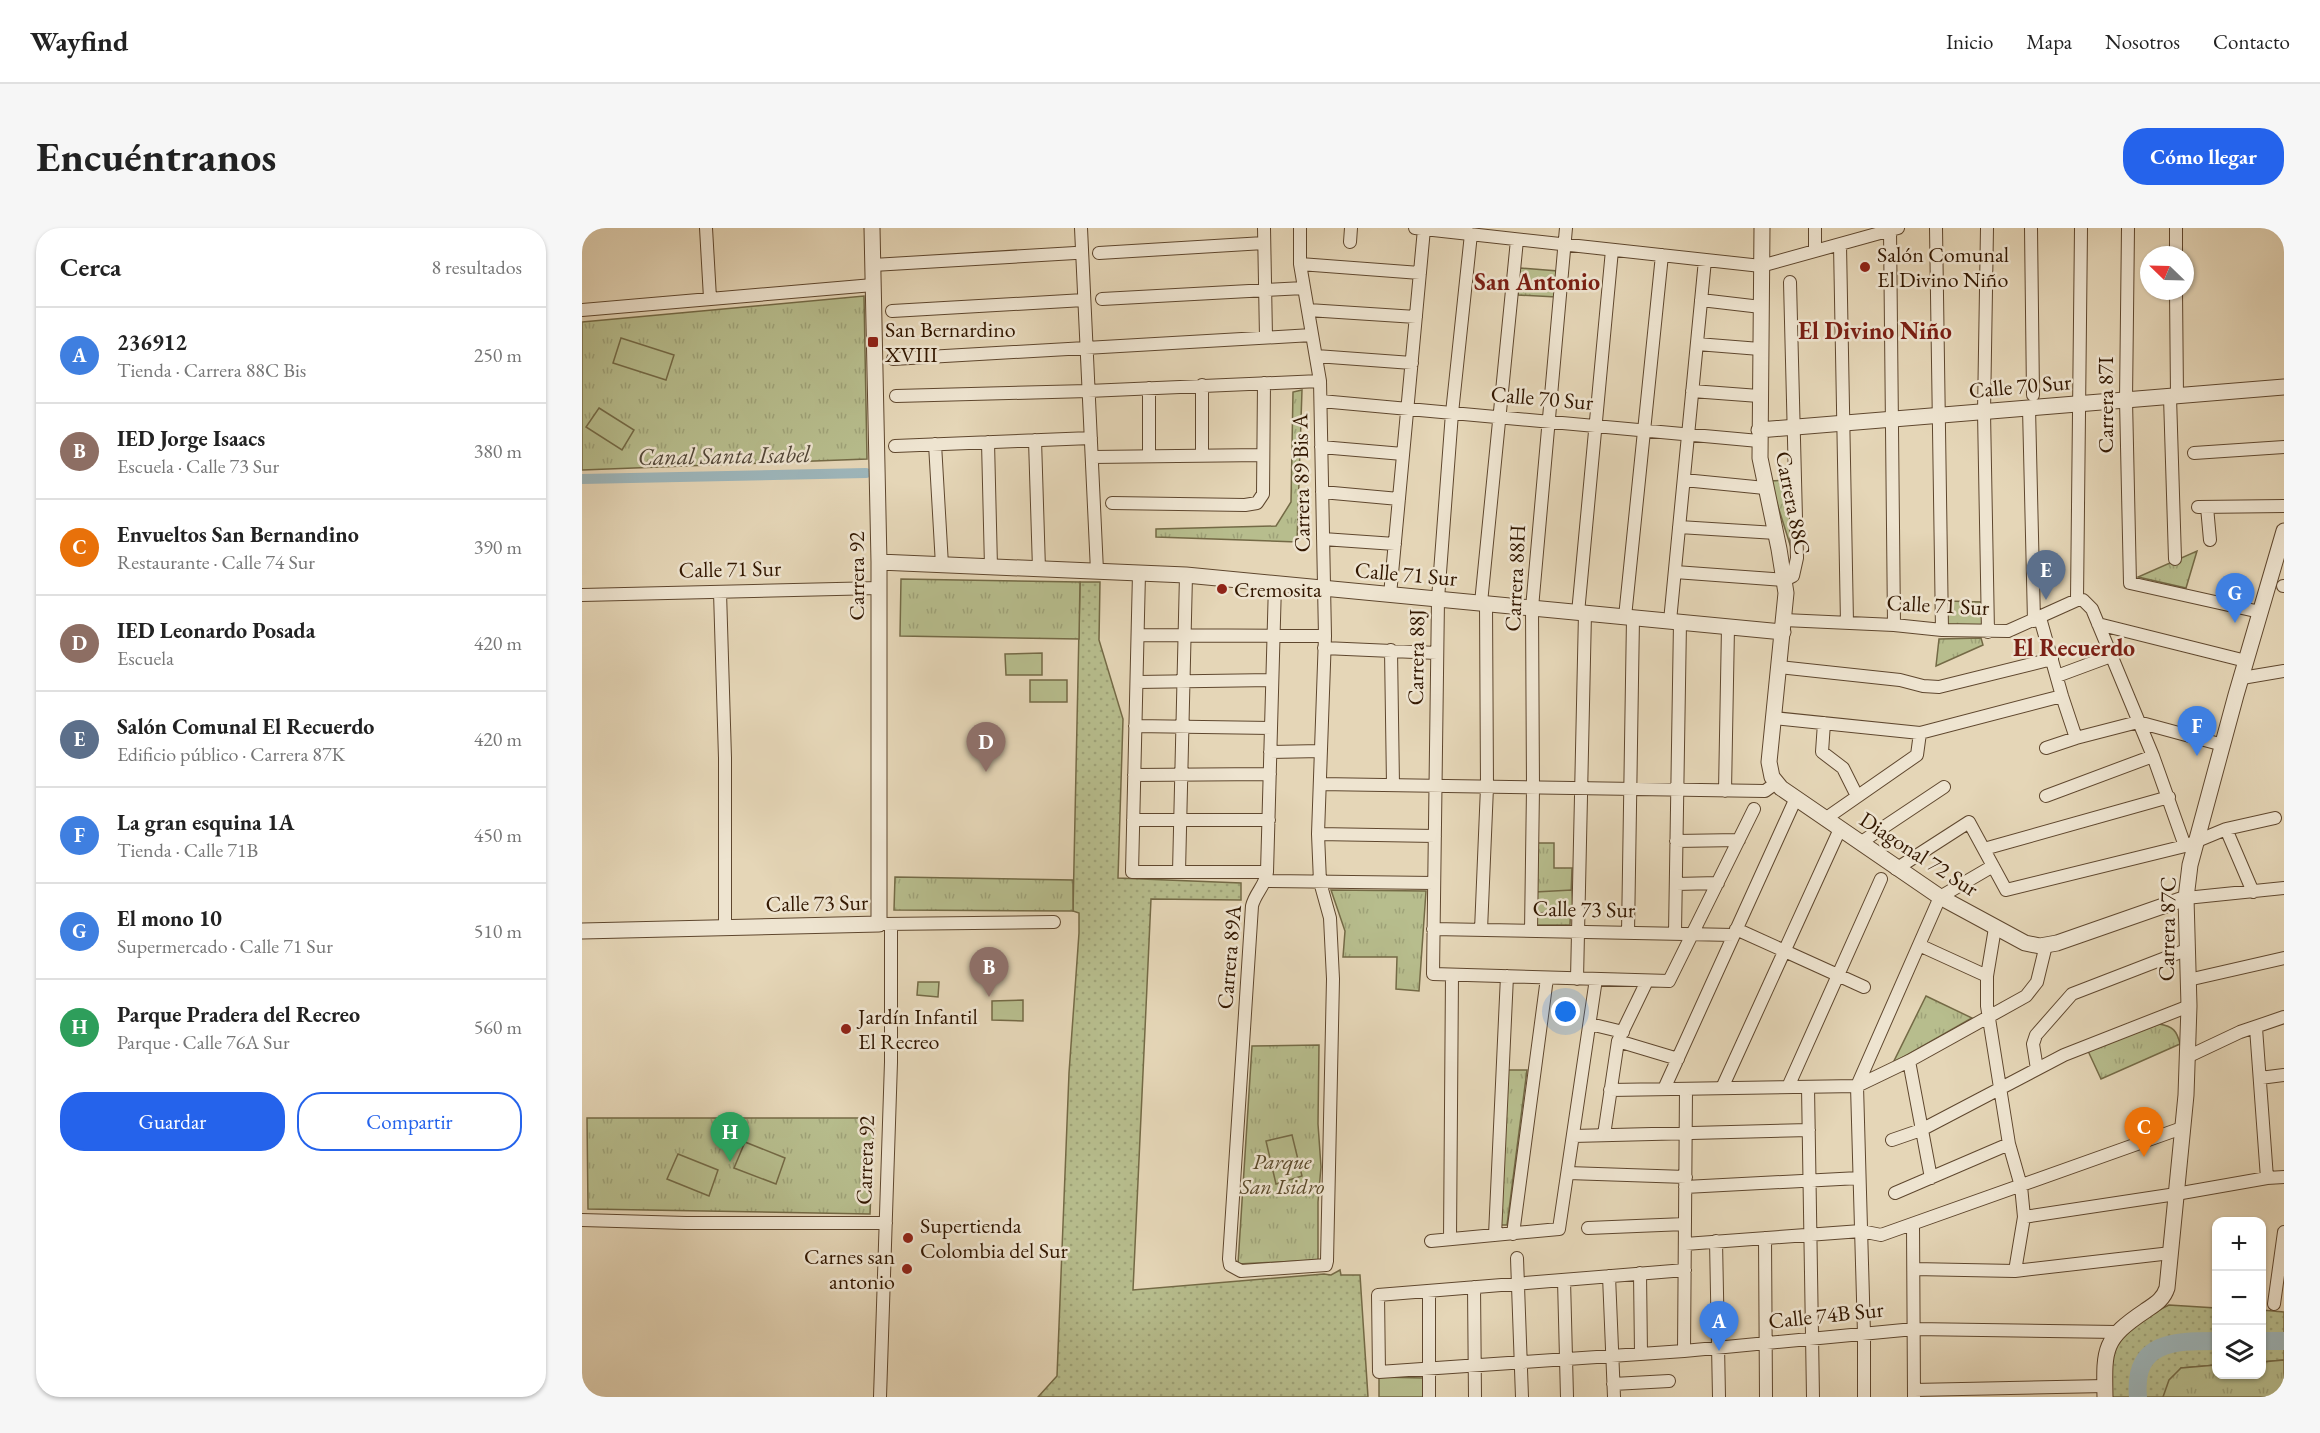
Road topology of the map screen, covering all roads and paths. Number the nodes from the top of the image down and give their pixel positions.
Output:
1 (705, 228) edge
2 (872, 228) edge
3 (1081, 228) edge
4 (1264, 228) edge
5 (1300, 228) edge
6 (1351, 228) edge
7 (1419, 228) edge
8 (1566, 228) edge
9 (1762, 228) edge
10 (1815, 228) edge
11 (1936, 228) edge
12 (1987, 228) edge
13 (2031, 228) edge
14 (2081, 228) edge
15 (2128, 228) edge
16 (2176, 228) edge
17 (1894, 229) edge
18 (1860, 233) edge
19 (1471, 234) junction
20 (1517, 240) junction
21 (1350, 242) dead end
22 (1264, 243) junction
23 (1565, 245) junction
24 (1840, 245) junction
25 (2176, 246) edge
26 (1612, 250) junction
27 (1815, 251) junction
28 (1075, 253) dead end
29 (1099, 253) dead end
30 (1662, 255) junction
31 (1705, 260) junction
32 (1300, 264) junction
33 (873, 265) junction
34 (1761, 266) junction
35 (1420, 273) junction
36 (1790, 282) dead end
37 (873, 285) junction
38 (1304, 288) junction
39 (1265, 289) junction
40 (710, 298) junction
41 (1102, 299) dead end
42 (1084, 300) junction
43 (1701, 300) junction
44 (2176, 300) edge
45 (1761, 306) junction
46 (582, 310) edge
47 (1308, 310) junction
48 (892, 311) dead end
49 (1416, 317) junction
50 (1312, 335) junction
51 (1266, 337) junction
52 (1697, 344) junction
53 (1086, 347) junction
54 (1760, 349) junction
55 (1316, 356) junction
56 (893, 359) dead end
57 (1412, 363) junction
58 (1320, 381) junction
59 (1264, 383) junction
60 (1202, 386) junction
61 (2284, 387) edge
62 (1149, 388) junction
63 (1088, 391) junction
64 (1692, 391) junction
65 (896, 396) dead end
66 (1759, 396) junction
67 (2174, 396) junction
68 (2126, 400) junction
69 (1321, 401) junction
70 (2031, 401) junction
71 (2080, 404) junction
72 (1407, 409) junction
73 (1984, 412) junction
74 (1452, 413) junction
75 (1939, 416) junction
76 (1499, 417) junction
77 (1892, 420) junction
78 (1548, 421) junction
79 (1843, 423) junction
80 (1595, 426) junction
81 (1793, 428) junction
82 (1644, 430) junction
83 (1688, 434) junction
84 (1759, 435) junction
85 (1091, 438) junction
86 (1035, 440) junction
87 (988, 442) junction
88 (935, 444) junction
89 (895, 446) dead end
90 (1321, 447) junction
91 (2284, 447) edge
92 (2194, 453) dead end
93 (1403, 454) junction
94 (1202, 455) junction
95 (1263, 455) junction
96 (1149, 456) junction
97 (1092, 457) junction
98 (1684, 480) junction
99 (1766, 488) junction
100 (1322, 492) junction
101 (1399, 500) junction
102 (1112, 503) dead end
103 (2284, 506) edge
104 (1679, 527) junction
105 (2284, 531) edge
106 (1776, 533) junction
107 (1323, 539) junction
108 (2210, 540) dead end
109 (1395, 544) junction
110 (2175, 559) dead end
111 (879, 562) junction
112 (942, 565) junction
113 (991, 567) junction
114 (1039, 569) junction
115 (1097, 572) junction
116 (1675, 572) junction
117 (1140, 573) junction
118 (1186, 575) junction
119 (1785, 580) junction
120 (1275, 584) junction
121 (879, 588) junction
122 (1324, 588) junction
123 (720, 592) junction
124 (582, 595) edge
125 (1390, 595) junction
126 (1438, 599) junction
127 (2080, 600) junction
128 (1483, 604) junction
129 (1532, 608) junction
130 (2260, 612) junction
131 (1581, 613) junction
132 (1629, 618) junction
133 (2037, 620) junction
134 (1675, 622) junction
135 (1847, 623) junction
136 (2098, 624) junction
137 (1894, 625) junction
138 (1784, 626) junction
139 (1728, 627) junction
140 (1942, 630) junction
141 (1988, 632) junction
142 (1138, 635) junction
143 (1185, 635) junction
144 (1274, 636) junction
145 (1325, 642) junction
146 (1392, 650) junction
147 (1437, 653) junction
148 (2111, 656) junction
149 (2052, 658) junction
150 (2246, 661) junction
151 (1779, 667) junction
152 (2284, 671) edge
153 (2057, 676) junction
154 (2242, 678) junction
155 (1272, 680) junction
156 (1184, 681) junction
157 (1137, 682) junction
158 (2062, 696) junction
159 (1774, 718) junction
160 (2138, 722) junction
161 (1824, 723) junction
162 (1135, 726) junction
163 (1183, 727) junction
164 (1271, 728) junction
165 (1920, 733) junction
166 (2076, 738) junction
167 (2223, 745) junction
168 (2046, 748) dead end
169 (1321, 751) junction
170 (1270, 752) junction
171 (2153, 756) junction
172 (1182, 774) junction
173 (1270, 774) junction
174 (1134, 775) junction
175 (1320, 784) junction
176 (1393, 785) junction
177 (1435, 786) junction
178 (1487, 787) junction
179 (1770, 787) junction
180 (1533, 788) junction
181 (1582, 788) junction
182 (1944, 788) dead end
183 (1630, 789) junction
184 (1677, 790) junction
185 (1725, 791) junction
186 (1857, 796) junction
187 (2046, 796) dead end
188 (2169, 797) junction
189 (1796, 798) junction
190 (1754, 809) dead end
191 (2275, 818) dead end
192 (1825, 819) junction
193 (1133, 820) junction
194 (1180, 820) junction
195 (1269, 820) junction
196 (1840, 829) junction
197 (2226, 829) junction
198 (1318, 834) junction
199 (1435, 836) junction
200 (1739, 840) junction
201 (1676, 841) junction
202 (1860, 843) junction
203 (2190, 844) junction
204 (1984, 849) junction
205 (1993, 866) junction
206 (1896, 869) junction
207 (1179, 872) junction
208 (1267, 876) junction
209 (1881, 879) dead end
210 (1320, 882) junction
211 (1434, 883) junction
212 (1718, 883) junction
213 (1676, 884) junction
214 (2284, 888) edge
215 (2253, 892) junction
216 (1940, 897) junction
217 (2186, 898) junction
218 (1054, 921) dead end
219 (885, 924) junction
220 (725, 928) junction
221 (1995, 928) junction
222 (1433, 929) junction
223 (1480, 930) junction
224 (1531, 931) junction
225 (582, 932) edge
226 (1578, 932) junction
227 (1735, 932) junction
228 (1628, 933) junction
229 (1675, 933) junction
230 (1692, 934) junction
231 (1919, 945) junction
232 (2046, 945) junction
233 (2186, 950) junction
234 (1785, 951) junction
235 (2284, 958) edge
236 (1452, 975) junction
237 (1838, 975) junction
238 (1507, 976) junction
239 (1987, 976) junction
240 (1547, 978) junction
241 (1577, 979) junction
242 (1596, 979) junction
243 (2188, 980) junction
244 (1647, 981) junction
245 (1864, 987) dead end
246 (2189, 1006) junction
247 (1987, 1016) junction
248 (2284, 1017) edge
249 (1590, 1024) junction
250 (2256, 1028) junction
251 (1620, 1036) junction
252 (2187, 1057) junction
253 (1678, 1059) junction
254 (1909, 1060) junction
255 (2037, 1070) junction
256 (2284, 1075) edge
257 (2260, 1078) junction
258 (1857, 1086) junction
259 (1788, 1087) junction
260 (1808, 1087) junction
261 (2001, 1087) junction
262 (1722, 1088) junction
263 (1664, 1089) junction
264 (1686, 1089) junction
265 (1610, 1090) junction
266 (2182, 1128) junction
267 (1809, 1130) junction
268 (1921, 1130) junction
269 (1686, 1133) junction
270 (1604, 1135) junction
271 (1573, 1136) junction
272 (1892, 1140) dead end
273 (2009, 1144) junction
274 (1568, 1173) junction
275 (2284, 1177) edge
276 (1859, 1178) junction
277 (1931, 1178) junction
278 (2267, 1178) junction
279 (1810, 1180) junction
280 (1686, 1182) junction
281 (2020, 1186) junction
282 (1895, 1193) dead end
283 (2176, 1194) junction
284 (2024, 1217) junction
285 (582, 1220) edge
286 (886, 1223) junction
287 (1685, 1224) junction
288 (1913, 1224) junction
289 (1587, 1228) dead end
290 (1861, 1231) junction
291 (2284, 1232) edge
292 (1513, 1234) junction
293 (1810, 1234) junction
294 (1495, 1235) junction
295 (1765, 1238) junction
296 (1450, 1239) junction
297 (1431, 1241) dead end
298 (1716, 1242) junction
299 (1685, 1244) junction
300 (2171, 1253) junction
301 (1517, 1258) dead end
302 (1328, 1261) joint
303 (1914, 1269) junction
304 (1685, 1270) junction
305 (2015, 1271) junction
306 (1640, 1273) junction
307 (1609, 1276) junction
308 (1564, 1280) junction
309 (1518, 1283) junction
310 (1474, 1287) junction
311 (1429, 1291) junction
312 (2274, 1304) dead end
313 (1914, 1329) junction
314 (2116, 1332) junction
315 (1864, 1334) junction
316 (1812, 1339) junction
317 (1766, 1343) junction
318 (1718, 1348) junction
319 (1684, 1351) junction
320 (1641, 1354) junction
321 (1612, 1356) junction
322 (1566, 1359) junction
323 (1521, 1362) junction
324 (1474, 1365) junction
325 (1429, 1368) junction
326 (1669, 1381) dead end
327 (1613, 1384) junction
328 (1914, 1393) edge
329 (1988, 1393) edge
330 (2104, 1394) edge
331 (880, 1397) edge
332 (1430, 1397) edge
333 (1475, 1397) edge
334 (1522, 1397) edge
335 (1567, 1397) edge
336 (1614, 1397) edge
337 (1719, 1397) edge
338 (1766, 1397) edge
339 (1813, 1397) edge
340 (1864, 1397) edge

1 - 40 street
2 - 33 street, Carrera 92
3 - 42 street
4 - 22 street
5 - 32 street, Carrera 89 Bis A
6 - 21 street
7 - 19 street
7 - 35 street
8 - 23 street, Carrera 88H
9 - 34 street, Carrera 88C
10 - 27 street
11 - 75 street
12 - 73 street
13 - 70 street
14 - 71 street
15 - 68 street, Carrera 87I
16 - 25 street
17 - 18 street
17 - 77 street
18 - 24 street
19 - 20 street
19 - 74 street, Carrera 88J
20 - 23 street
20 - 76 street
22 - 29 street
22 - 39 street
23 - 26 street
23 - 78 street, Carrera 88H
24 - 27 street
24 - 79 street
26 - 30 street
26 - 80 street
27 - 34 street
28 - 33 street
30 - 31 street
30 - 82 street
31 - 34 street
31 - 43 street
32 - 35 street
32 - 38 street, Carrera 89 Bis A
33 - 37 street, Carrera 92
34 - 45 street, Carrera 88C
35 - 49 street
36 - 81 street
37 - 40 street
37 - 111 street, Carrera 92
38 - 39 street
38 - 47 street, Carrera 89 Bis A
39 - 41 street
39 - 51 street
40 - 46 street
42 - 48 street
42 - 53 street
43 - 45 street
43 - 52 street
44 - 67 street
45 - 54 street, Carrera 88C
47 - 49 street
47 - 50 street, Carrera 89 Bis A
49 - 57 street
50 - 51 street
50 - 55 street, Carrera 89 Bis A
51 - 53 street
52 - 54 street
52 - 64 street
53 - 56 street
53 - 63 street
54 - 66 street, Carrera 88C
55 - 57 street
55 - 58 street, Carrera 89 Bis A
57 - 72 street
58 - 59 street
58 - 69 street, Carrera 89 Bis A
59 - 60 street
59 - 95 street
60 - 62 street
60 - 94 street
61 - 67 street, Calle 70 Sur
62 - 63 street
62 - 96 street
63 - 65 street
63 - 85 street
64 - 66 street
64 - 83 street
66 - 84 street, Carrera 88C
67 - 68 street, Calle 70 Sur
67 - 110 street
68 - 71 street, Calle 70 Sur
68 - 130 street, Carrera 87I
69 - 72 street, Calle 70 Sur
69 - 90 street, Carrera 89 Bis A
70 - 71 street, Calle 70 Sur
70 - 73 street, Calle 70 Sur
70 - 133 street
71 - 127 street
72 - 74 street, Calle 70 Sur
72 - 93 street
73 - 75 street, Calle 70 Sur
73 - 141 street
74 - 76 street, Calle 70 Sur
74 - 126 street, Carrera 88J
75 - 77 street, Calle 70 Sur
75 - 140 street
76 - 78 street, Calle 70 Sur
76 - 128 street
77 - 79 street, Calle 70 Sur
77 - 137 street
78 - 80 street, Calle 70 Sur
78 - 129 street, Carrera 88H
79 - 81 street, Calle 70 Sur
79 - 135 street
80 - 82 street, Calle 70 Sur
80 - 131 street
81 - 84 street, Calle 70 Sur
81 - 119 street
82 - 83 street, Calle 70 Sur
82 - 132 street
83 - 84 street, Calle 70 Sur
83 - 98 street
84 - 99 street, Carrera 88C
85 - 86 street
85 - 97 street
86 - 87 street
86 - 114 street
87 - 88 street
87 - 113 street
88 - 89 street
88 - 112 street
90 - 93 street
90 - 100 street, Carrera 89 Bis A
91 - 92 street
93 - 101 street
94 - 95 street
94 - 96 street
95 - 102 street
96 - 97 street
97 - 115 street
98 - 99 street
98 - 104 street
99 - 106 street, Carrera 88C
100 - 101 street
100 - 107 street, Carrera 89 Bis A
101 - 109 street
103 - 108 street
104 - 106 street
104 - 116 street
105 - 130 street, Carrera 87C
106 - 119 street, Carrera 88C
107 - 109 street
107 - 122 street, Carrera 89 Bis A
109 - 125 street
111 - 112 street, Calle 71 Sur
111 - 121 street, Carrera 92
112 - 113 street, Calle 71 Sur
113 - 114 street, Calle 71 Sur
114 - 115 street, Calle 71 Sur
115 - 117 street, Calle 71 Sur
116 - 119 street
116 - 134 street
117 - 118 street, Calle 71 Sur
117 - 142 street
118 - 120 street, Calle 71 Sur
118 - 143 street
119 - 138 street, Carrera 88C
120 - 122 street, Calle 71 Sur
120 - 144 street, Carrera 89A
121 - 123 street, Calle 71 Sur
121 - 219 street, Carrera 92
122 - 125 street, Calle 71 Sur
122 - 145 street, Carrera 89 Bis A
123 - 124 street, Calle 71 Sur
123 - 220 street
125 - 126 street, Calle 71 Sur
126 - 128 street, Calle 71 Sur
126 - 147 street, Carrera 88J
127 - 133 street, Calle 71 Sur
127 - 136 street
128 - 129 street, Calle 71 Sur
128 - 178 street
129 - 131 street, Calle 71 Sur
129 - 180 street, Carrera 88H
130 - 150 street, Carrera 87C
131 - 132 street, Calle 71 Sur
131 - 181 street
132 - 134 street, Calle 71 Sur
132 - 183 street
133 - 141 street, Calle 71 Sur
133 - 149 street
134 - 139 street, Calle 71 Sur
134 - 184 street
135 - 137 street, Calle 71 Sur
135 - 138 street, Calle 71 Sur
136 - 148 street
136 - 150 street
137 - 140 street, Calle 71 Sur
138 - 139 street, Calle 71 Sur
138 - 151 street, Carrera 88C
139 - 185 street
140 - 141 street, Calle 71 Sur
142 - 143 street
142 - 157 street
143 - 144 street
143 - 156 street
144 - 145 street
144 - 155 street, Carrera 89A
145 - 146 street
145 - 169 street, Carrera 89 Bis A
146 - 147 street
146 - 176 street
147 - 177 street, Carrera 88J
148 - 153 street
148 - 160 street
149 - 151 street
149 - 153 street
150 - 154 street, Carrera 87C
151 - 159 street, Carrera 88C
152 - 154 street
153 - 158 street
154 - 167 street, Carrera 87C
155 - 156 street
155 - 164 street, Carrera 89A
156 - 157 street
156 - 163 street
157 - 162 street
158 - 165 street
158 - 166 street
159 - 161 street
159 - 179 street, Carrera 88C
160 - 166 street
160 - 167 street
160 - 171 street
161 - 165 street
161 - 186 street
162 - 163 street
162 - 174 street
163 - 164 street
163 - 172 street
164 - 170 street, Carrera 89A
165 - 186 street
166 - 168 street
167 - 203 street, Carrera 87C
169 - 170 street
169 - 175 street, Carrera 89 Bis A
170 - 173 street, Carrera 89A
171 - 187 street
171 - 188 street
172 - 173 street
172 - 174 street
172 - 194 street
173 - 195 street, Carrera 89A
174 - 193 street
175 - 176 street
175 - 198 street, Carrera 89 Bis A
176 - 177 street
177 - 178 street
177 - 199 street, Carrera 88J
178 - 180 street
178 - 223 street
179 - 185 street
179 - 189 street, Diagonal 72 Sur
180 - 181 street
180 - 224 street, Carrera 88H
181 - 183 street
181 - 226 street
182 - 202 street
183 - 184 street
183 - 228 street
184 - 185 street
184 - 201 street
186 - 192 street
188 - 203 street
188 - 204 street
189 - 192 street, Diagonal 72 Sur
189 - 227 street
190 - 200 street
191 - 197 street
192 - 196 street, Diagonal 72 Sur
193 - 194 street
193 - 207 street
194 - 195 street
194 - 207 street
195 - 208 street, Carrera 89A
196 - 202 street, Diagonal 72 Sur
196 - 234 street
197 - 203 street
197 - 215 street
198 - 199 street
198 - 210 street, Carrera 89 Bis A
199 - 211 street, Carrera 88J
200 - 201 street
200 - 212 street
201 - 213 street
202 - 206 street, Diagonal 72 Sur
203 - 205 street
203 - 217 street, Carrera 87C
204 - 205 street
204 - 206 street
205 - 216 street
206 - 216 street, Diagonal 72 Sur
207 - 208 street
208 - 210 street
208 - 302 street, Carrera 89A
209 - 237 street
210 - 211 street
210 - 302 street, Carrera 89 Bis A
211 - 222 street, Carrera 88J
212 - 213 street
212 - 230 street
213 - 229 street
214 - 215 street
215 - 217 street
216 - 221 street, Diagonal 72 Sur
216 - 231 street
217 - 232 street
217 - 233 street, Carrera 87C
218 - 219 street, Calle 73 Sur
219 - 220 street, Calle 73 Sur
219 - 286 street, Carrera 92
220 - 225 street, Calle 73 Sur
221 - 232 street, Diagonal 72 Sur
221 - 239 street
222 - 223 street, Calle 73 Sur
222 - 236 street, Carrera 88J
223 - 224 street, Calle 73 Sur
224 - 226 street, Calle 73 Sur
226 - 228 street, Calle 73 Sur
226 - 241 street
227 - 230 street, Calle 73 Sur
227 - 234 street, Calle 73 Sur
227 - 253 street
228 - 229 street, Calle 73 Sur
229 - 230 street, Calle 73 Sur
230 - 244 street
231 - 239 street
231 - 258 street
232 - 247 street
233 - 243 street, Carrera 87C
233 - 255 street
234 - 237 street, Calle 73 Sur
234 - 262 street
235 - 243 street
236 - 238 street
236 - 296 street
237 - 245 street, Calle 73 Sur
237 - 259 street
238 - 240 street
238 - 294 street
239 - 247 street
240 - 241 street
240 - 292 street
241 - 242 street
242 - 244 street
242 - 249 street
243 - 246 street, Carrera 87C
244 - 251 street
246 - 252 street, Carrera 87C
246 - 255 street
247 - 254 street
247 - 261 street
248 - 250 street
249 - 251 street
249 - 271 street
250 - 252 street
250 - 257 street
251 - 253 street
251 - 265 street
252 - 266 street, Carrera 87C
253 - 263 street
254 - 258 street
254 - 268 street
255 - 261 street
256 - 257 street
257 - 278 street
258 - 260 street
258 - 276 street
259 - 260 street
259 - 262 street
260 - 267 street
261 - 268 street
261 - 273 street
262 - 264 street
263 - 264 street
263 - 265 street
264 - 269 street
265 - 270 street
266 - 281 street
266 - 283 street, Carrera 87C
267 - 269 street
267 - 279 street
268 - 272 street
268 - 277 street
269 - 270 street
269 - 280 street
270 - 271 street
271 - 274 street
273 - 277 street
273 - 281 street
274 - 280 street
274 - 292 street
275 - 278 street
276 - 279 street
276 - 290 street
277 - 282 street
278 - 283 street
279 - 280 street
279 - 293 street
280 - 287 street
281 - 284 street
281 - 288 street
283 - 284 street
283 - 300 street, Carrera 87C
284 - 305 street
285 - 286 street
286 - 331 street, Carrera 92
287 - 289 street
287 - 299 street
288 - 290 street
288 - 303 street
290 - 293 street
290 - 315 street
291 - 312 street
292 - 294 street
293 - 295 street
293 - 316 street
294 - 296 street
295 - 298 street
295 - 317 street
296 - 297 street
298 - 299 street
298 - 318 street
299 - 304 street
300 - 305 street
300 - 314 street, Carrera 87C
301 - 309 street
303 - 305 street
303 - 313 street
304 - 306 street
304 - 319 street
306 - 307 street
306 - 320 street
307 - 308 street
307 - 321 street
308 - 309 street
308 - 322 street
309 - 310 street
309 - 323 street
310 - 311 street
310 - 324 street
311 - 325 street
311 - 325 street, Calle 74B Sur
313 - 314 street, Calle 74B Sur
313 - 315 street, Calle 74B Sur
313 - 328 street
314 - 330 street
315 - 316 street, Calle 74B Sur
315 - 340 street
316 - 317 street, Calle 74B Sur
316 - 339 street
317 - 318 street, Calle 74B Sur
317 - 338 street
318 - 319 street, Calle 74B Sur
318 - 337 street
319 - 320 street, Calle 74B Sur
320 - 321 street, Calle 74B Sur
321 - 322 street, Calle 74B Sur
321 - 327 street
322 - 323 street, Calle 74B Sur
322 - 335 street
323 - 324 street, Calle 74B Sur
323 - 334 street
324 - 325 street, Calle 74B Sur
324 - 333 street
325 - 332 street
326 - 327 street
327 - 336 street
328 - 329 street
329 - 330 street

